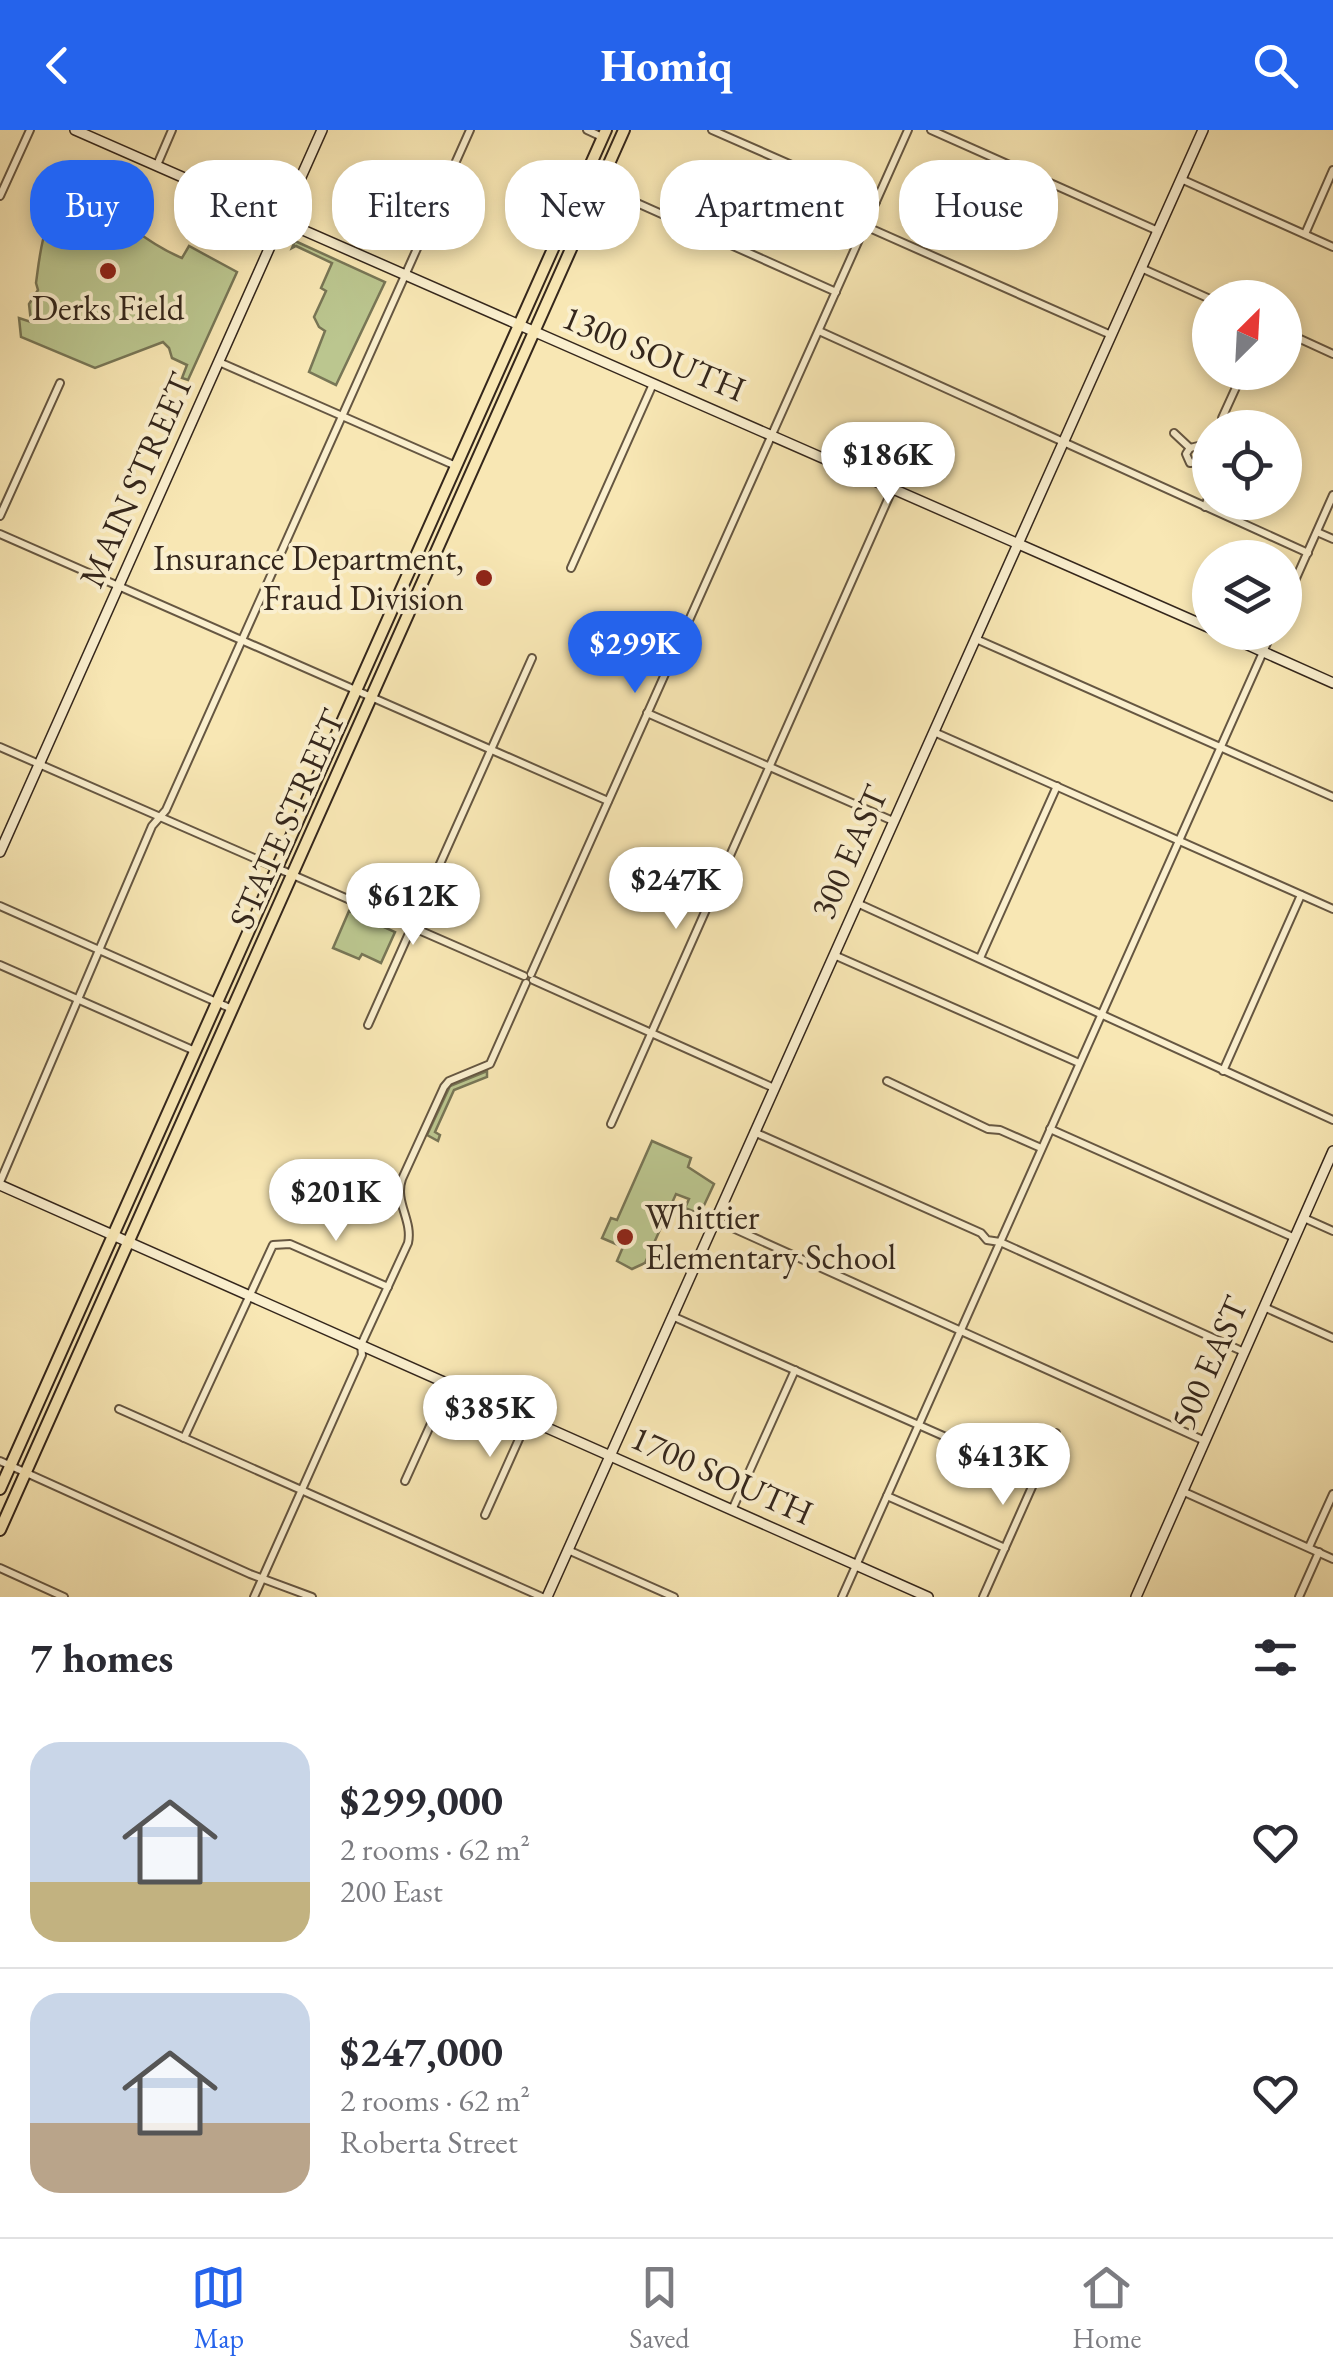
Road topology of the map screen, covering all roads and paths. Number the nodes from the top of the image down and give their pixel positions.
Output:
1 (30, 130) edge
2 (75, 130) edge
3 (172, 130) edge
4 (322, 130) edge
5 (470, 130) edge
6 (587, 130) edge
7 (624, 130) edge
8 (712, 130) edge
9 (908, 130) edge
10 (930, 130) edge
11 (1202, 130) edge
12 (604, 134) edge
13 (309, 160) edge
14 (607, 160) edge
15 (610, 160) edge
16 (780, 160) edge
17 (156, 165) junction
18 (1333, 170) edge
19 (174, 173) edge
20 (1181, 179) junction
21 (879, 195) edge
22 (0, 196) edge
23 (640, 205) edge
24 (1158, 231) junction
25 (879, 232) edge
26 (312, 234) edge
27 (1304, 234) junction
28 (1333, 246) edge
29 (269, 250) edge
30 (570, 250) edge
31 (854, 250) edge
32 (1141, 268) junction
33 (406, 276) junction
34 (1192, 291) edge
35 (836, 292) junction
36 (519, 325) junction
37 (819, 330) junction
38 (534, 332) junction
39 (1111, 336) junction
40 (1302, 340) edge
41 (1333, 354) edge
42 (219, 362) junction
43 (60, 382) dead end
44 (652, 384) junction
45 (342, 416) junction
46 (1174, 433) dead end
47 (772, 434) junction
48 (1064, 442) junction
49 (1190, 448) joint
50 (1192, 463) edge
51 (456, 466) junction
52 (893, 488) junction
53 (1333, 496) edge
54 (1192, 501) edge
55 (0, 516) edge
56 (1235, 520) edge
57 (1317, 532) junction
58 (0, 534) edge
59 (1333, 539) edge
60 (1018, 544) junction
61 (1308, 552) junction
62 (1302, 565) edge
63 (571, 568) dead end
64 (119, 586) junction
65 (1192, 620) edge
66 (975, 638) junction
67 (242, 641) junction
68 (1259, 650) edge
69 (1263, 652) junction
70 (532, 658) dead end
71 (1333, 683) edge
72 (356, 691) junction
73 (371, 697) junction
74 (648, 713) junction
75 (933, 731) junction
76 (1219, 746) junction
77 (0, 747) edge
78 (491, 750) junction
79 (39, 764) junction
80 (769, 767) junction
81 (1057, 786) junction
82 (1333, 797) edge
83 (608, 801) junction
84 (160, 817) junction
85 (893, 822) junction
86 (1178, 840) junction
87 (0, 852) edge
88 (277, 869) junction
89 (292, 876) junction
90 (1301, 895) junction
91 (857, 903) junction
92 (0, 906) edge
93 (1333, 909) edge
94 (411, 928) junction
95 (98, 950) junction
96 (834, 955) junction
97 (980, 958) junction
98 (0, 966) edge
99 (528, 978) junction
100 (78, 1000) junction
101 (217, 1002) junction
102 (232, 1009) junction
103 (1101, 1014) junction
104 (368, 1025) dead end
105 (651, 1033) junction
106 (195, 1051) junction
107 (1079, 1063) junction
108 (1222, 1070) junction
109 (887, 1081) dead end
110 (774, 1088) junction
111 (1333, 1120) edge
112 (611, 1124) dead end
113 (1050, 1128) junction
114 (754, 1132) junction
115 (1041, 1148) junction
116 (1333, 1152) edge
117 (0, 1184) edge
118 (1304, 1218) junction
119 (715, 1220) junction
120 (1333, 1231) edge
121 (114, 1234) junction
122 (1295, 1238) junction
123 (129, 1241) junction
124 (1000, 1242) junction
125 (388, 1287) junction
126 (249, 1294) junction
127 (1264, 1307) junction
128 (672, 1316) junction
129 (960, 1330) junction
130 (1333, 1338) edge
131 (362, 1344) junction
132 (1244, 1352) junction
133 (795, 1370) junction
134 (449, 1384) junction
135 (119, 1409) dead end
136 (528, 1419) junction
137 (918, 1425) junction
138 (1056, 1433) dead end
139 (184, 1438) junction
140 (1205, 1441) junction
141 (610, 1456) junction
142 (5, 1464) edge
143 (25, 1473) junction
144 (1036, 1478) junction
145 (405, 1481) dead end
146 (0, 1489) edge
147 (302, 1490) junction
148 (1182, 1492) junction
149 (1333, 1494) edge
150 (887, 1496) junction
151 (732, 1510) junction
152 (485, 1515) dead end
153 (0, 1530) edge
154 (1005, 1548) junction
155 (1309, 1548) junction
156 (568, 1550) junction
157 (1319, 1552) junction
158 (1333, 1558) edge
159 (856, 1565) junction
160 (0, 1568) edge
161 (263, 1577) junction
162 (64, 1597) edge
163 (254, 1597) edge
164 (312, 1597) edge
165 (545, 1597) edge
166 (674, 1597) edge
167 (842, 1597) edge
168 (928, 1597) edge
169 (983, 1597) edge
170 (1136, 1597) edge
171 (1299, 1597) edge

1 - 22 street
2 - 17 street, 1300 SOUTH
3 - 17 street
4 - 13 street, MAIN STREET
5 - 33 street
6 - 12 street
7 - 15 main road, STATE STREET
8 - 16 street
9 - 21 street
10 - 24 street
11 - 20 street, 300 EAST
12 - 14 main road
12 - 36 main road, STATE STREET
17 - 19 street, 1300 SOUTH
18 - 27 street
20 - 24 street, 300 EAST
20 - 27 street
23 - 35 street
24 - 32 street, 300 EAST
25 - 39 street
26 - 33 street, 1300 SOUTH
27 - 28 street
29 - 42 street, MAIN STREET
30 - 38 main road, STATE STREET
31 - 35 street
32 - 34 street
32 - 39 street, 300 EAST
33 - 36 street, 1300 SOUTH
33 - 45 street
35 - 37 street
36 - 38 street, 1300 SOUTH
36 - 51 main road, STATE STREET
37 - 47 street
37 - 48 street
38 - 44 street, 1300 SOUTH
38 - 73 main road, STATE STREET
39 - 48 street, 300 EAST
40 - 41 street
42 - 45 street
42 - 64 street, MAIN STREET
43 - 55 street
44 - 47 street, 1300 SOUTH
44 - 63 street
45 - 51 street
45 - 67 street
46 - 49 street
47 - 52 street, 1300 SOUTH
47 - 74 street
48 - 54 street
48 - 60 street, 300 EAST
49 - 50 street
51 - 72 main road, STATE STREET
52 - 60 street, 1300 SOUTH
52 - 80 street
53 - 57 street
56 - 61 street
57 - 59 street
57 - 61 street
58 - 64 street
60 - 65 street, 1300 SOUTH
60 - 66 street, 300 EAST
61 - 62 street
64 - 67 street
64 - 79 street, MAIN STREET
66 - 75 street, 300 EAST
66 - 76 street
67 - 72 street
67 - 84 street
68 - 69 street
69 - 71 street
69 - 76 street
70 - 78 street
72 - 73 street
72 - 88 main road, STATE STREET
73 - 78 street
73 - 89 main road, STATE STREET
74 - 80 street
74 - 83 street
75 - 81 street
75 - 85 street, 300 EAST
76 - 82 street
76 - 86 street
77 - 79 street
78 - 83 street
78 - 94 street
79 - 84 street
79 - 87 street, MAIN STREET
80 - 85 street
80 - 105 street
81 - 86 street
81 - 97 street
83 - 99 street
84 - 88 street
84 - 95 street
85 - 91 street, 300 EAST
86 - 90 street
86 - 103 street
88 - 89 street
88 - 101 main road, STATE STREET
89 - 94 street
89 - 102 main road, STATE STREET
90 - 93 street
90 - 108 street
91 - 96 street, 300 EAST
91 - 97 street
92 - 95 street
94 - 99 street
94 - 104 street
95 - 100 street
95 - 101 street
96 - 107 street
96 - 110 street, 300 EAST
97 - 103 street
98 - 100 street
99 - 105 street
99 - 125 street
100 - 106 street
100 - 117 street
101 - 102 street
101 - 106 main road, STATE STREET
102 - 123 main road, STATE STREET
103 - 107 street
103 - 108 street
105 - 110 street
105 - 112 street
106 - 121 main road, STATE STREET
107 - 113 street
108 - 111 street
109 - 115 street
110 - 114 street, 300 EAST
113 - 115 street
113 - 122 street
114 - 119 street, 300 EAST
114 - 124 street
115 - 124 street
116 - 118 street, 500 EAST
117 - 121 street, 1700 SOUTH
118 - 120 street
118 - 122 street, 500 EAST
119 - 128 street, 300 EAST
119 - 129 street
121 - 123 street, 1700 SOUTH
121 - 142 main road, STATE STREET
122 - 127 street, 500 EAST
123 - 126 street, 1700 SOUTH
123 - 143 main road, STATE STREET
124 - 129 street
124 - 132 street
125 - 126 street
125 - 131 street
126 - 131 street, 1700 SOUTH
126 - 139 street
127 - 130 street
127 - 132 street, 500 EAST
128 - 133 street
128 - 141 street, 300 EAST
129 - 137 street
129 - 140 street
131 - 134 street, 1700 SOUTH
131 - 147 street
132 - 140 street, 500 EAST
133 - 137 street
133 - 151 street
134 - 136 street, 1700 SOUTH
134 - 145 street
135 - 139 street
136 - 141 street, 1700 SOUTH
136 - 152 street
137 - 144 street
137 - 150 street
138 - 144 street
139 - 147 street
140 - 148 street, 500 EAST
141 - 151 street, 1700 SOUTH
141 - 156 street, 300 EAST
142 - 143 street
142 - 146 main road, STATE STREET
143 - 153 main road, STATE STREET
143 - 161 street
144 - 154 street
147 - 161 street
147 - 165 street
148 - 155 street
148 - 170 street, 500 EAST
149 - 155 street
150 - 154 street
150 - 159 street
151 - 159 street, 1700 SOUTH
154 - 169 street
155 - 157 street
156 - 165 street, 300 EAST
156 - 166 street
157 - 158 street
157 - 171 street
159 - 167 street
159 - 168 street, 1700 SOUTH
160 - 162 street
161 - 163 street
161 - 164 street

